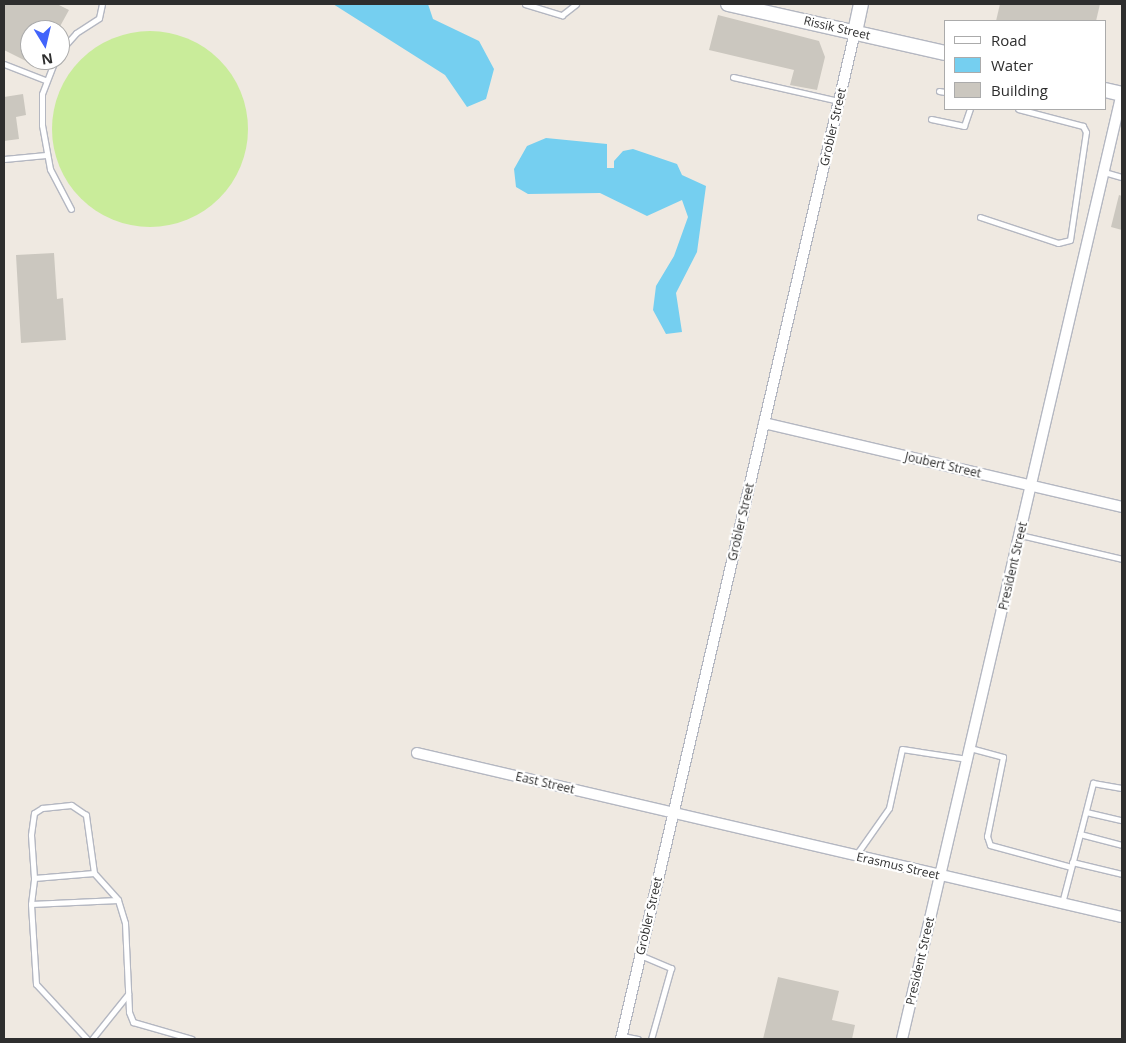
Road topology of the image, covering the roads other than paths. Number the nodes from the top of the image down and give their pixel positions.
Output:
1 (102, 4) edge
2 (526, 4) edge
3 (576, 4) edge
4 (728, 4) edge
5 (861, 4) edge
6 (855, 32) junction
7 (70, 40) edge
8 (944, 53) edge
9 (4, 64) edge
10 (50, 70) edge
11 (732, 77) dead end
12 (45, 80) junction
13 (1106, 90) edge
14 (1122, 94) edge
15 (838, 101) junction
16 (970, 110) edge
17 (1022, 110) edge
18 (931, 119) dead end
19 (46, 155) junction
20 (4, 159) edge
21 (1104, 172) junction
22 (1122, 177) edge
23 (71, 209) dead end
24 (980, 217) dead end
25 (764, 423) junction
26 (1032, 486) junction
27 (1122, 507) edge
28 (1020, 535) junction
29 (1122, 559) edge
30 (417, 753) dead end
31 (969, 753) junction
32 (1122, 788) edge
33 (1086, 812) junction
34 (673, 813) junction
35 (1122, 820) edge
36 (1080, 834) junction
37 (1122, 845) edge
38 (856, 856) junction
39 (1071, 864) junction
40 (94, 873) junction
41 (1122, 874) edge
42 (940, 875) junction
43 (34, 878) junction
44 (118, 900) junction
45 (1062, 903) junction
46 (31, 904) junction
47 (1122, 917) edge
48 (640, 955) junction
49 (128, 994) junction
50 (621, 1038) edge
51 (87, 1039) edge
52 (92, 1039) edge
53 (192, 1039) edge
54 (638, 1039) edge
55 (651, 1039) edge
56 (902, 1039) edge

1 - 7 lane
2 - 3 lane
4 - 6 main road, Rissik Street
5 - 6 main road, Grobler Street
6 - 8 main road, Rissik Street
6 - 15 street, Grobler Street
9 - 12 lane
10 - 12 lane
11 - 15 lane
12 - 19 lane
13 - 14 main road
14 - 21 street, President Street
15 - 25 street, Grobler Street
16 - 18 lane
17 - 24 lane
19 - 20 lane
19 - 23 lane
21 - 22 lane
21 - 26 street, President Street
25 - 26 street, Joubert Street
25 - 34 street, Grobler Street
26 - 27 street, Joubert Street
26 - 28 street, President Street
28 - 29 lane
28 - 31 street, President Street
30 - 34 street, East Street
31 - 38 lane
31 - 39 lane
31 - 42 street, President Street
32 - 33 lane
33 - 35 lane
33 - 36 lane
34 - 38 street, Erasmus Street
34 - 48 street, Grobler Street
36 - 37 lane
36 - 39 lane
38 - 42 street, Erasmus Street
39 - 41 lane
39 - 45 lane
40 - 43 lane
40 - 43 lane
40 - 44 lane
42 - 45 street, Erasmus Street
42 - 56 street, President Street
43 - 46 lane
44 - 46 lane
44 - 49 lane
45 - 47 street, Erasmus Street
46 - 51 lane
48 - 50 street, Grobler Street
48 - 55 lane
49 - 52 lane
49 - 53 lane
50 - 54 lane

